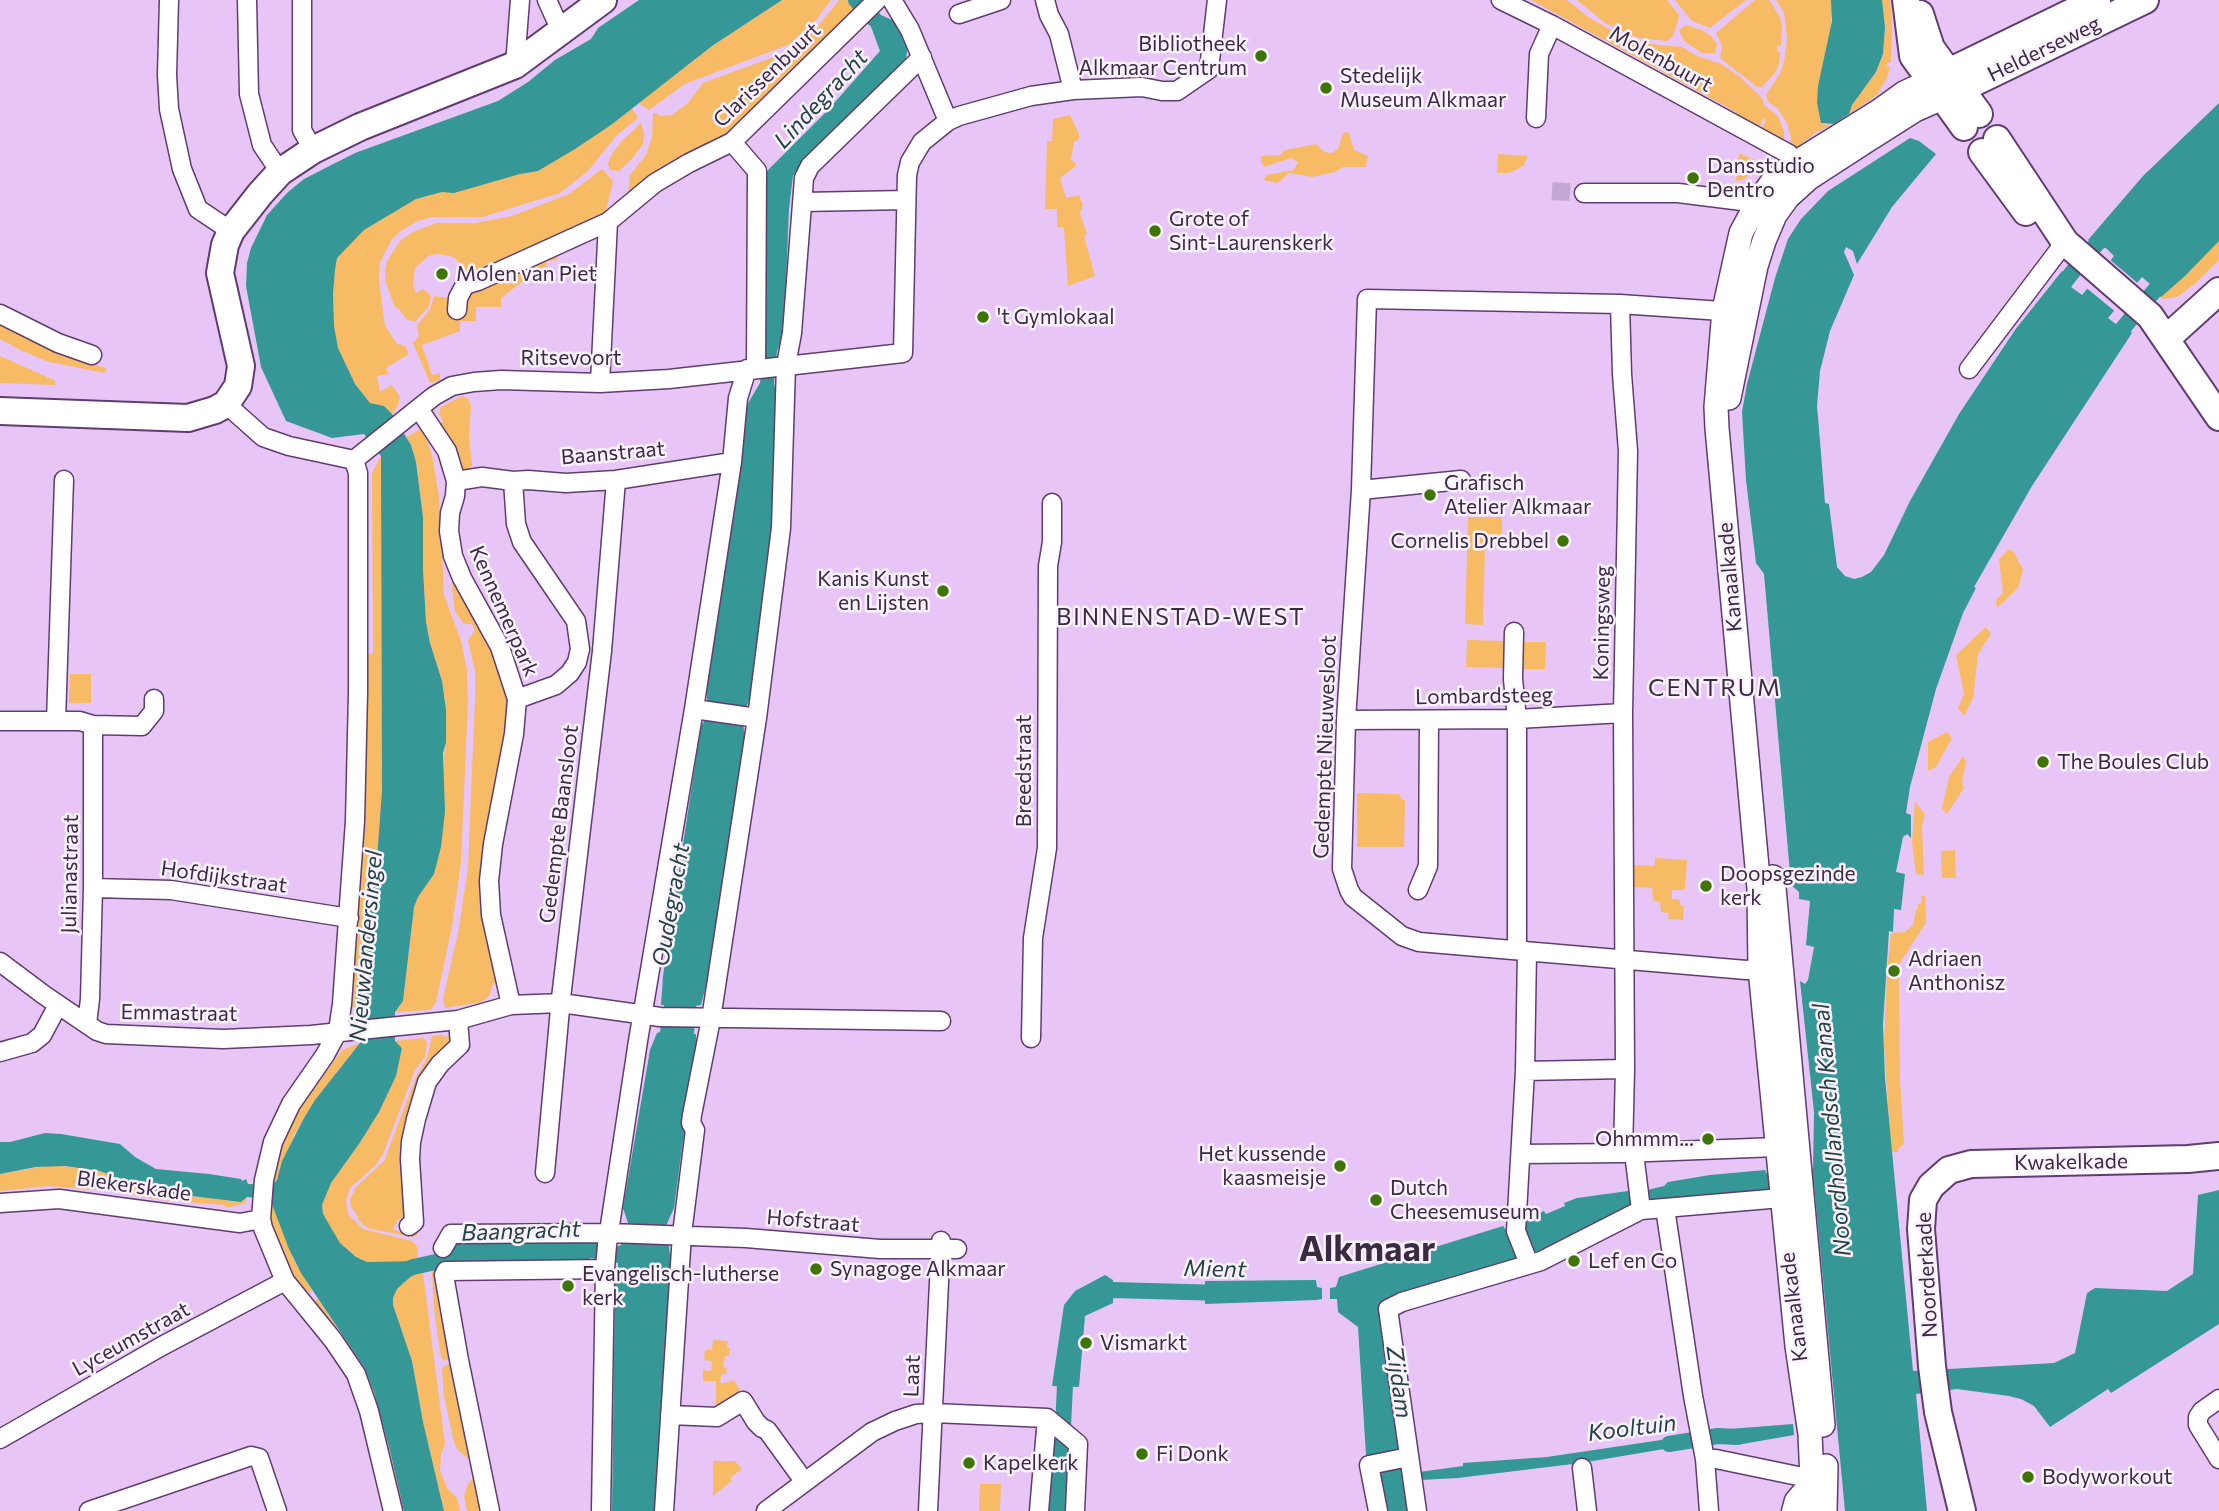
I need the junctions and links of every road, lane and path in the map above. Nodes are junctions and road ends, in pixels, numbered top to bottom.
1 (169, 0) edge
2 (247, 0) edge
3 (302, 0) edge
4 (520, 0) edge
5 (547, 0) edge
6 (603, 0) edge
7 (891, 0) edge
8 (1002, 0) edge
9 (1045, 0) edge
10 (1217, 0) edge
11 (1501, 0) edge
12 (1906, 0) edge
13 (1916, 0) edge
14 (2097, 0) edge
15 (2145, 0) edge
16 (870, 6) edge
17 (959, 14) dead end
18 (1552, 25) junction
19 (561, 31) junction
20 (922, 57) junction
21 (515, 65) junction
22 (1945, 84) junction
23 (1073, 90) junction
24 (1536, 118) dead end
25 (1971, 120) dead end
26 (948, 121) junction
27 (1854, 138) junction
28 (732, 142) junction
29 (1989, 145) dead end
30 (313, 150) junction
31 (1797, 162) junction
32 (280, 172) junction
33 (1584, 193) tunnel mouth
34 (906, 200) junction
35 (802, 202) junction
36 (1766, 210) junction
37 (608, 222) junction
38 (231, 231) junction
39 (2070, 247) junction
40 (2219, 291) edge
41 (1613, 304) junction
42 (457, 310) dead end
43 (1735, 312) junction
44 (0, 314) edge
45 (2166, 339) junction
46 (92, 355) dead end
47 (783, 366) junction
48 (752, 368) junction
49 (1969, 369) dead end
50 (600, 383) junction
51 (226, 404) junction
52 (419, 409) junction
53 (0, 411) edge
54 (2219, 417) edge
55 (354, 460) junction
56 (733, 462) junction
57 (64, 480) dead end
58 (616, 480) junction
59 (1461, 480) dead end
60 (456, 481) junction
61 (513, 481) junction
62 (1361, 490) junction
63 (1052, 503) dead end
64 (1514, 632) dead end
65 (580, 649) junction
66 (602, 651) junction
67 (154, 699) dead end
68 (517, 699) junction
69 (694, 709) junction
70 (1623, 713) junction
71 (749, 717) junction
72 (1517, 719) junction
73 (1346, 720) junction
74 (0, 721) edge
75 (57, 721) junction
76 (1429, 721) junction
77 (93, 725) junction
78 (93, 887) junction
79 (1418, 890) dead end
80 (349, 918) junction
81 (1522, 951) junction
82 (1624, 958) junction
83 (0, 962) edge
84 (1760, 969) junction
85 (561, 1003) junction
86 (58, 1004) junction
87 (511, 1005) junction
88 (651, 1016) junction
89 (704, 1019) junction
90 (458, 1020) junction
91 (941, 1021) dead end
92 (88, 1024) junction
93 (338, 1031) junction
94 (1031, 1038) dead end
95 (0, 1052) edge
96 (1625, 1069) junction
97 (1525, 1071) junction
98 (1629, 1153) junction
99 (1521, 1154) junction
100 (2219, 1156) edge
101 (545, 1173) dead end
102 (1790, 1177) junction
103 (1931, 1186) joint
104 (1639, 1201) junction
105 (0, 1203) edge
106 (1665, 1208) junction
107 (261, 1213) junction
108 (409, 1226) dead end
109 (675, 1234) junction
110 (609, 1239) junction
111 (946, 1246) joint
112 (443, 1248) dead end
113 (1526, 1256) junction
114 (605, 1269) junction
115 (285, 1281) junction
116 (2219, 1399) edge
117 (934, 1413) junction
118 (670, 1415) junction
119 (1046, 1419) junction
120 (2, 1432) edge
121 (1702, 1446) junction
122 (2219, 1459) edge
123 (1408, 1468) junction
124 (1582, 1468) dead end
125 (804, 1481) junction
126 (1819, 1481) junction
127 (89, 1511) edge
128 (277, 1511) edge
129 (393, 1511) edge
130 (490, 1511) edge
131 (601, 1511) edge
132 (664, 1511) edge
133 (765, 1511) edge
134 (928, 1511) edge
135 (1039, 1511) edge
136 (1075, 1511) edge
137 (1378, 1511) edge
138 (1417, 1511) edge
139 (1587, 1511) edge
140 (1709, 1511) edge
141 (1791, 1511) edge
142 (1808, 1511) edge
143 (1825, 1511) edge
144 (1962, 1511) edge

1 - 38 street
2 - 32 street
3 - 30 street
4 - 21 street
5 - 19 street
6 - 19 main road
7 - 20 street
8 - 17 street
9 - 23 street
10 - 23 street
11 - 18 street, Molenbuurt
12 - 22 main road
13 - 22 main road
14 - 22 main road, Helderseweg
15 - 22 main road, Helderseweg
16 - 28 street, Clarissenbuurt
18 - 24 street
18 - 31 street, Molenbuurt
19 - 21 main road
20 - 26 street
20 - 35 street
21 - 30 main road
22 - 25 main road
22 - 27 street, Kanaalkade
23 - 26 street
26 - 34 street
27 - 31 street, Kanaalkade
27 - 36 street, Kanaalkade
28 - 37 street, Clarissenbuurt
28 - 48 street
29 - 39 main road
30 - 32 main road
31 - 36 street, Kanaalkade
32 - 38 main road
33 - 36 street
34 - 35 street
34 - 47 street, Ritsevoort
35 - 47 street
36 - 43 street, Kanaalkade
37 - 42 street, Clarissenbuurt
37 - 50 street
38 - 51 main road
39 - 45 main road
39 - 49 street
40 - 45 main road
41 - 43 street
41 - 62 street, Gedempte Nieuwesloot
41 - 70 street, Koningsweg
43 - 84 street, Kanaalkade
43 - 102 street, Kanaalkade
44 - 46 street
45 - 54 main road
47 - 48 street, Ritsevoort
47 - 71 street
48 - 50 street, Ritsevoort
48 - 56 street
50 - 52 street, Ritsevoort
51 - 53 main road
51 - 55 street
52 - 55 street, Ritsevoort
52 - 60 street, Kennemerpark
55 - 80 street
56 - 58 street, Baanstraat
56 - 69 street
57 - 75 street
58 - 61 street, Baanstraat
58 - 66 street, Gedempte Baansloot
59 - 62 street
60 - 61 street, Baanstraat
60 - 68 street, Kennemerpark
61 - 65 street
62 - 73 street, Gedempte Nieuwesloot
63 - 94 street, Breedstraat
64 - 72 street
65 - 66 street
65 - 68 street
66 - 85 street, Gedempte Baansloot
67 - 77 street
68 - 87 street, Kennemerpark
69 - 71 street
69 - 88 street
70 - 72 street, Lombardsteeg
70 - 82 street, Koningsweg
71 - 89 street
72 - 76 street, Lombardsteeg
72 - 81 street
73 - 76 street, Lombardsteeg
73 - 81 street, Gedempte Nieuwesloot
74 - 75 street
75 - 77 street
76 - 79 street
77 - 78 street, Julianastraat
78 - 80 street, Hofdijkstraat
78 - 92 street, Julianastraat
80 - 93 street
81 - 82 street, Gedempte Nieuwesloot
81 - 97 street
82 - 84 street, Gedempte Nieuwesloot
82 - 96 street, Koningsweg
83 - 86 street, Emmastraat
84 - 102 street, Kanaalkade
85 - 87 street, Emmastraat
85 - 88 street, Emmastraat
85 - 101 street, Gedempte Baansloot
86 - 92 street, Emmastraat
86 - 95 street
87 - 90 street, Emmastraat
88 - 89 street, Emmastraat
88 - 110 street
89 - 91 street, Emmastraat
89 - 109 street
90 - 93 street, Emmastraat
90 - 108 street
92 - 93 street, Emmastraat
93 - 107 street
96 - 97 street
96 - 98 street, Koningsweg
97 - 99 street
98 - 99 street
98 - 102 street
98 - 104 street, Koningsweg
99 - 113 street
100 - 103 main road, Kwakelkade
102 - 106 street
102 - 126 street, Kanaalkade
103 - 144 main road, Noorderkade
104 - 106 street
104 - 113 street
105 - 107 street, Blekerskade
106 - 121 street
107 - 115 street
109 - 110 street, Hofstraat
109 - 111 street, Hofstraat
109 - 118 street
110 - 112 street
110 - 114 street
111 - 117 street, Laat
113 - 123 street
114 - 130 street
114 - 131 street
115 - 120 street, Lyceumstraat
115 - 129 street
116 - 122 street
117 - 119 street
117 - 125 street
117 - 134 street, Laat
118 - 125 street
118 - 132 street
119 - 135 street
119 - 136 street
121 - 126 street
121 - 140 street
123 - 137 street
123 - 138 street
124 - 139 street
125 - 133 street
126 - 141 street
126 - 142 street, Kanaalkade
126 - 143 street, Kanaalkade
127 - 128 street

